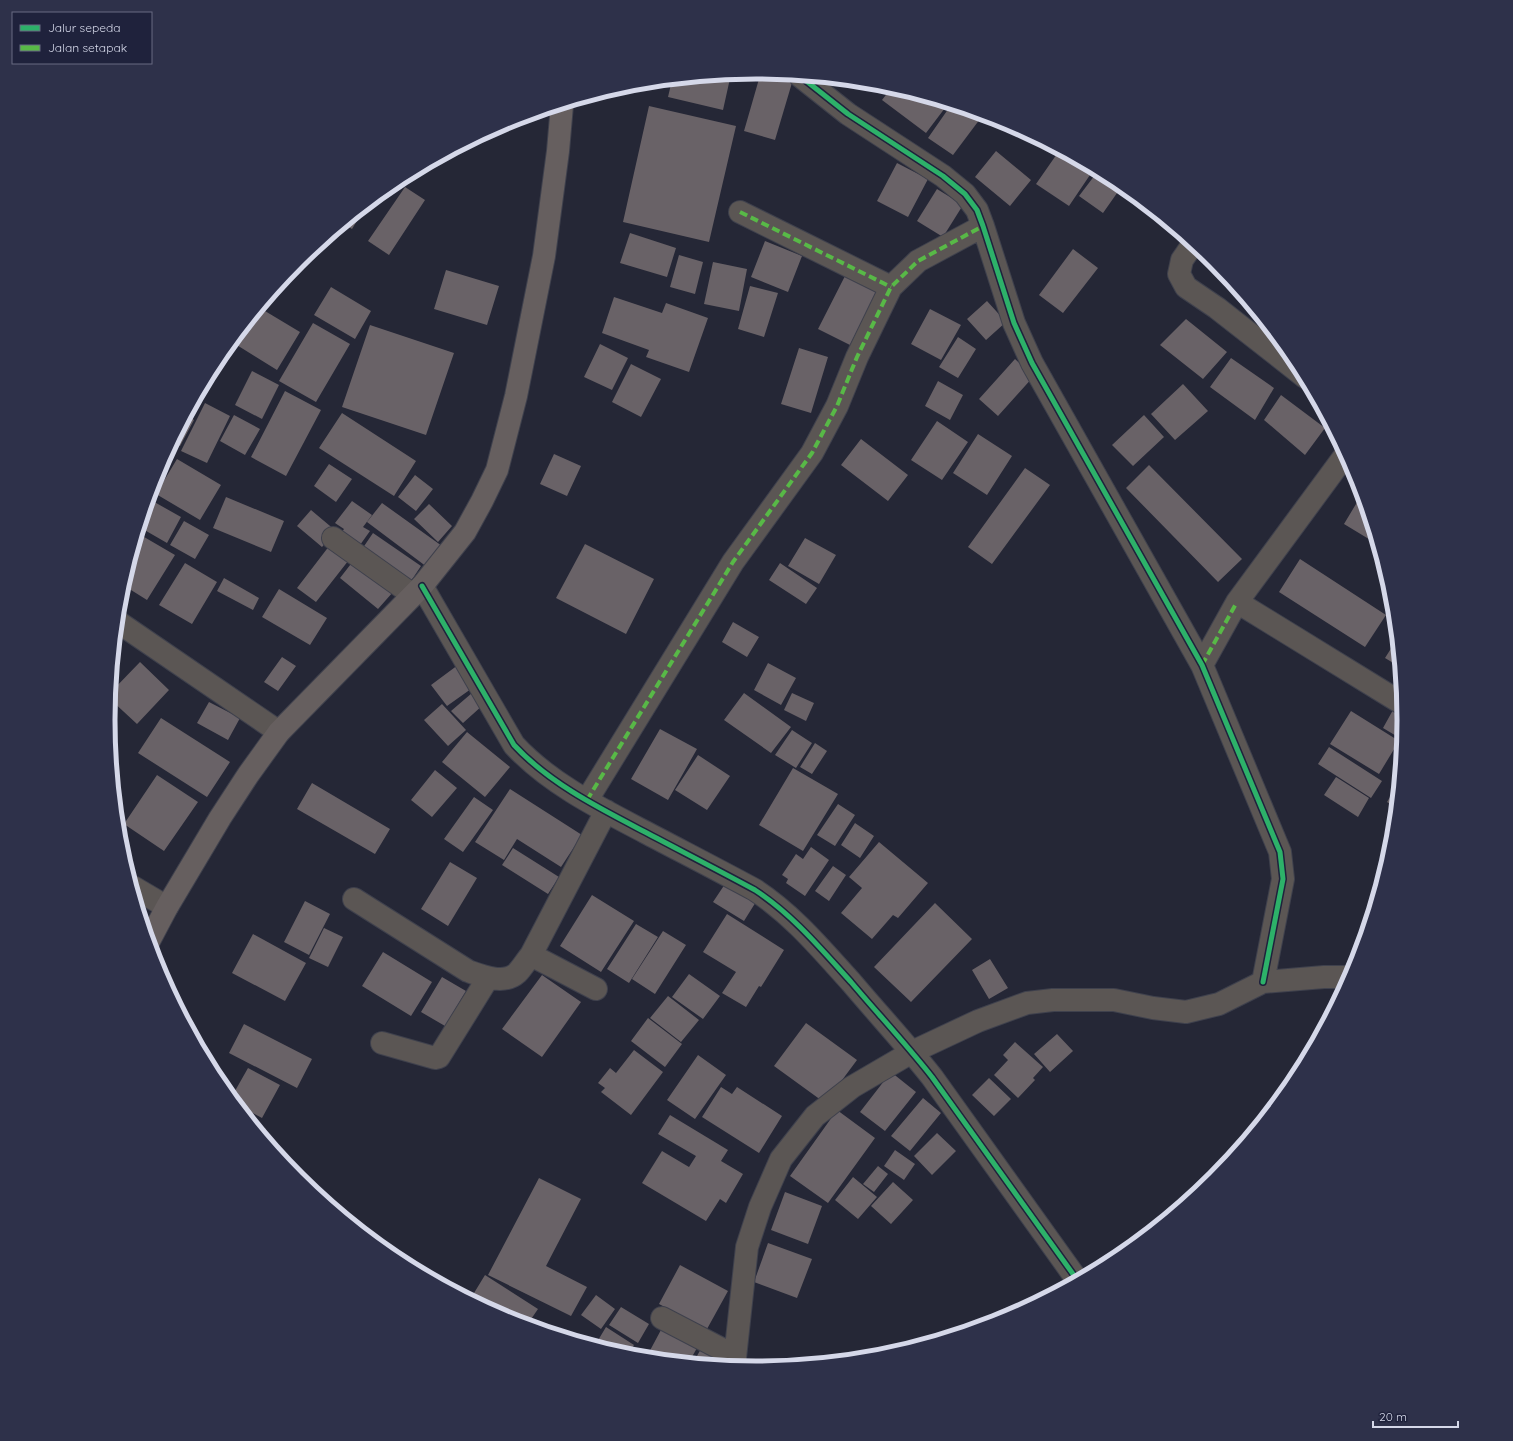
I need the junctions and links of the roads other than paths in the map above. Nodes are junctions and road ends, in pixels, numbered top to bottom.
1 (806, 81) edge
2 (562, 110) edge
3 (740, 212) dead end
4 (983, 226) junction
5 (1190, 248) edge
6 (891, 286) junction
7 (1291, 366) edge
8 (1342, 459) edge
9 (333, 538) dead end
10 (417, 591) junction
11 (1237, 602) junction
12 (122, 625) edge
13 (1202, 665) junction
14 (1398, 701) edge
15 (279, 732) junction
16 (587, 800) junction
17 (606, 811) junction
18 (138, 890) edge
19 (354, 899) dead end
20 (166, 907) junction
21 (152, 935) edge
22 (530, 955) junction
23 (1344, 977) edge
24 (488, 978) junction
25 (1263, 982) junction
26 (596, 989) dead end
27 (382, 1043) dead end
28 (912, 1052) junction
29 (1075, 1277) edge
30 (662, 1318) dead end
31 (734, 1361) edge

1 - 4 street
2 - 10 main road
3 - 6 street
4 - 6 street
4 - 13 street
5 - 7 street
6 - 16 street
8 - 11 street
9 - 10 street
10 - 15 main road
10 - 16 street
11 - 13 street
11 - 14 street
12 - 15 street
13 - 25 street
15 - 20 main road
16 - 17 street
17 - 22 street
17 - 28 street
18 - 20 street
19 - 24 street
20 - 21 main road
22 - 24 street
22 - 26 street
23 - 25 street
24 - 27 street
25 - 28 street
28 - 29 street
28 - 31 street
30 - 31 street

